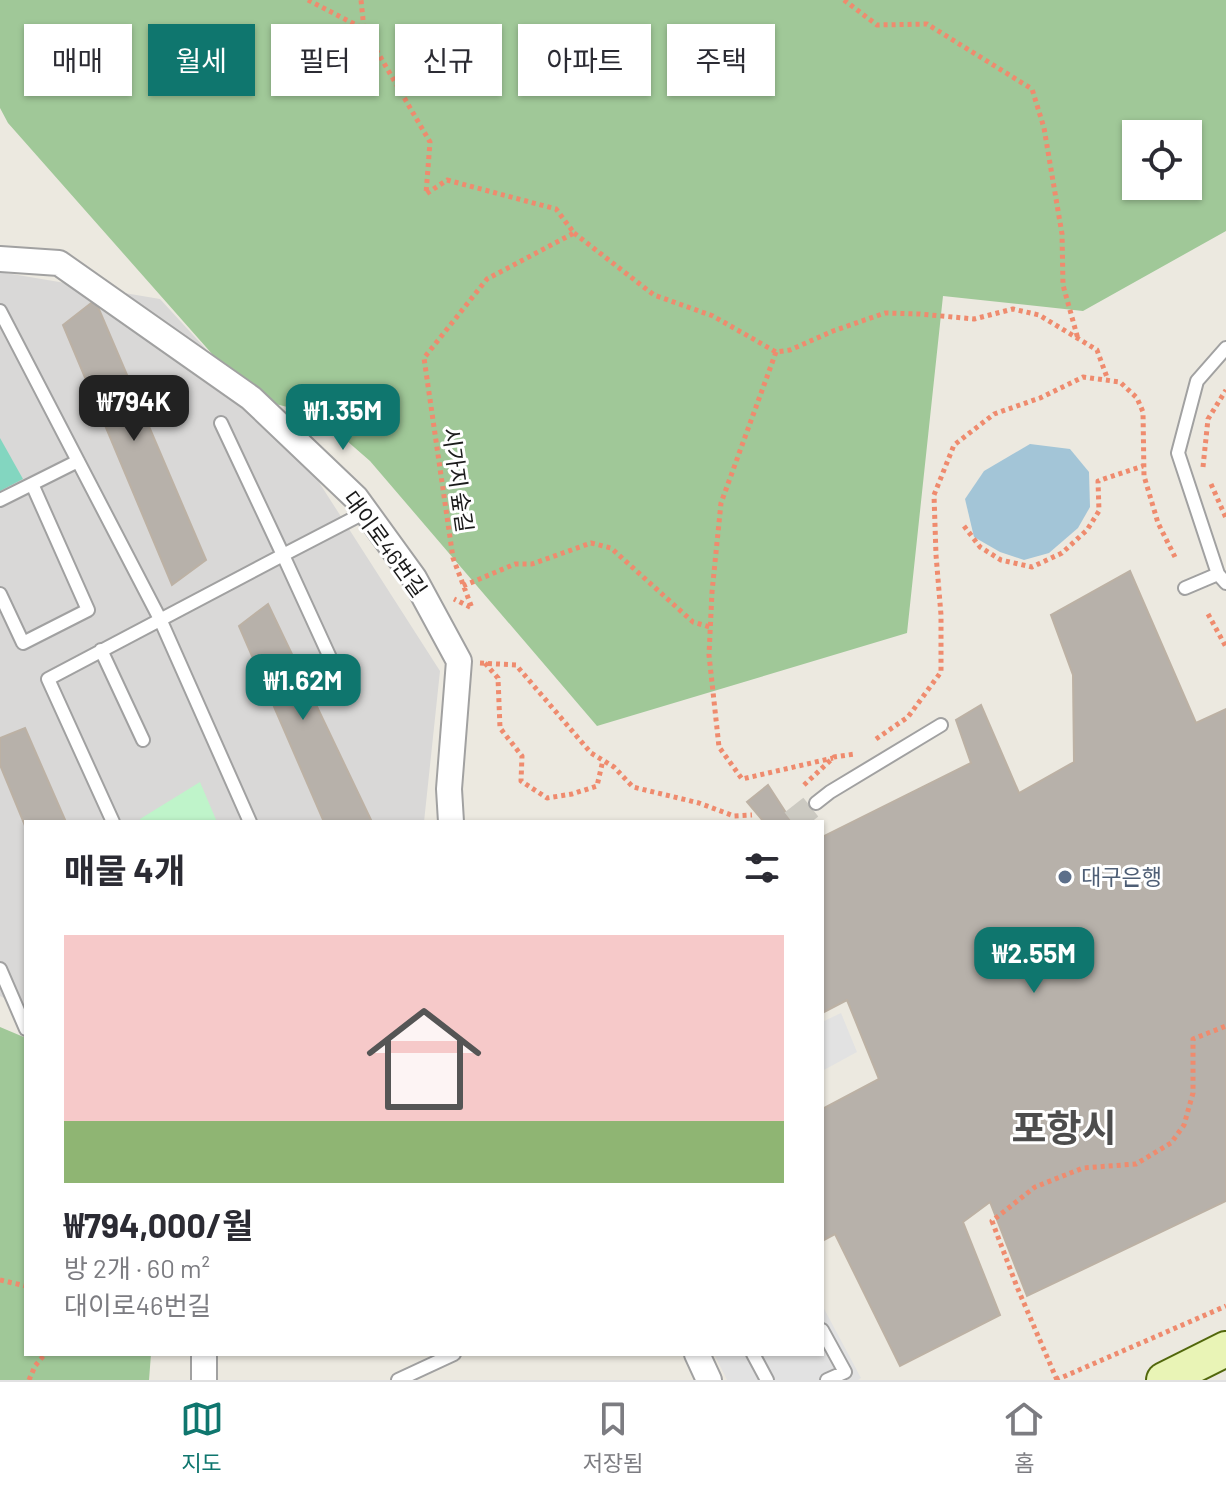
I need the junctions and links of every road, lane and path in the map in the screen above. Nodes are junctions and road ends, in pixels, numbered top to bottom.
1 (308, 0) edge
2 (361, 0) edge
3 (844, 0) edge
4 (354, 24) edge
5 (363, 24) edge
6 (379, 55) edge
7 (574, 233) junction
8 (0, 259) edge
9 (0, 311) edge
10 (1078, 339) junction
11 (1226, 348) edge
12 (776, 352) junction
13 (1108, 381) junction
14 (1226, 390) edge
15 (221, 423) dead end
16 (78, 461) junction
17 (1143, 466) junction
18 (32, 484) junction
19 (0, 500) edge
20 (366, 512) junction
21 (1226, 518) edge
22 (964, 526) dead end
23 (283, 555) junction
24 (1175, 557) dead end
25 (414, 578) junction
26 (1222, 578) edge
27 (463, 586) junction
28 (1185, 588) dead end
29 (0, 594) edge
30 (1208, 614) dead end
31 (160, 619) junction
32 (710, 627) junction
33 (1226, 647) edge
34 (101, 650) junction
35 (459, 661) junction
36 (485, 663) junction
37 (343, 686) dead end
38 (941, 725) dead end
39 (143, 740) dead end
40 (869, 744) dead end
41 (856, 754) dead end
42 (834, 757) junction
43 (603, 760) junction
44 (804, 786) dead end
45 (816, 803) tunnel mouth
46 (752, 815) dead end
47 (112, 820) edge
48 (249, 820) edge
49 (451, 820) edge
50 (0, 969) edge
51 (24, 1024) edge
52 (1226, 1026) edge
53 (0, 1280) edge
54 (24, 1286) edge
55 (1226, 1306) edge
56 (824, 1334) edge
57 (43, 1356) edge
58 (204, 1356) edge
59 (450, 1356) edge
60 (698, 1356) edge
61 (754, 1356) edge
62 (1214, 1363) edge
63 (29, 1380) edge
64 (204, 1380) edge
65 (398, 1380) edge
66 (709, 1380) edge
67 (767, 1380) edge
68 (827, 1380) edge
69 (1057, 1380) edge
70 (1164, 1380) edge

1 - 4 path
2 - 5 path
3 - 10 path
6 - 7 path
7 - 12 path
7 - 27 path, 시가지 숲길
8 - 20 street, 대이로46번길
9 - 16 lane
10 - 12 path
10 - 13 path
11 - 26 lane
12 - 32 path
13 - 17 path
13 - 40 path
14 - 21 path
15 - 23 lane
16 - 18 lane
16 - 31 lane
17 - 22 path
17 - 24 path
18 - 19 lane
18 - 29 lane
20 - 23 lane
20 - 25 street, 대이로46번길
23 - 31 lane
23 - 37 lane
25 - 27 path
25 - 35 street, 대이로46번길
26 - 28 lane
27 - 32 path
30 - 33 path
31 - 34 lane
31 - 48 lane
32 - 42 path
34 - 39 lane
34 - 47 lane
35 - 36 path
35 - 49 street
36 - 43 path
36 - 43 path
38 - 45 lane
41 - 42 path
42 - 44 path
43 - 46 path
50 - 51 lane
52 - 69 path
53 - 54 path
55 - 69 path
56 - 68 lane
57 - 63 path
58 - 64 street
59 - 65 lane
60 - 66 street
61 - 67 lane
62 - 70 street

